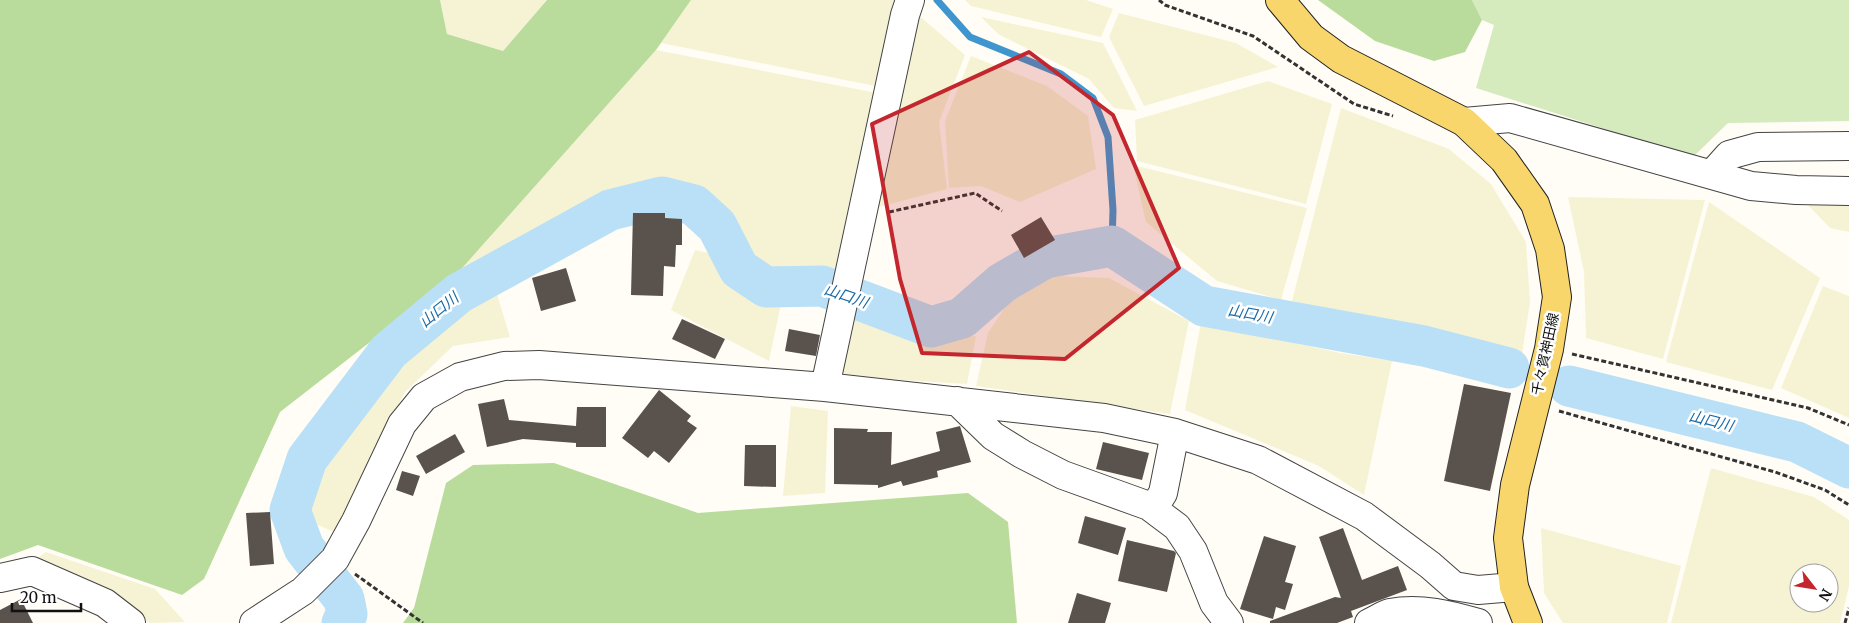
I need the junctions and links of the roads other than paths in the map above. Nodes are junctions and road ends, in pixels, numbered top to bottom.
1 (910, 0) edge
2 (1280, 0) edge
3 (1464, 122) junction
4 (1849, 146) edge
5 (1712, 174) junction
6 (1849, 191) edge
7 (825, 387) junction
8 (957, 401) junction
9 (1174, 433) junction
10 (1149, 506) junction
11 (0, 578) edge
12 (1454, 586) junction
13 (1514, 586) junction
14 (131, 623) edge
15 (254, 623) edge
16 (1229, 623) edge
17 (1369, 623) edge
18 (1478, 623) edge
19 (1528, 623) edge

1 - 7 street
2 - 3 main road, 千々賀神田線
3 - 5 street
3 - 13 main road, 千々賀神田線
4 - 5 street
5 - 6 street
7 - 8 street
7 - 15 street
8 - 9 street
8 - 10 street
9 - 10 street
9 - 12 street
10 - 16 street
11 - 14 street
12 - 13 street
12 - 18 street
13 - 19 main road, 千々賀神田線
17 - 18 street

